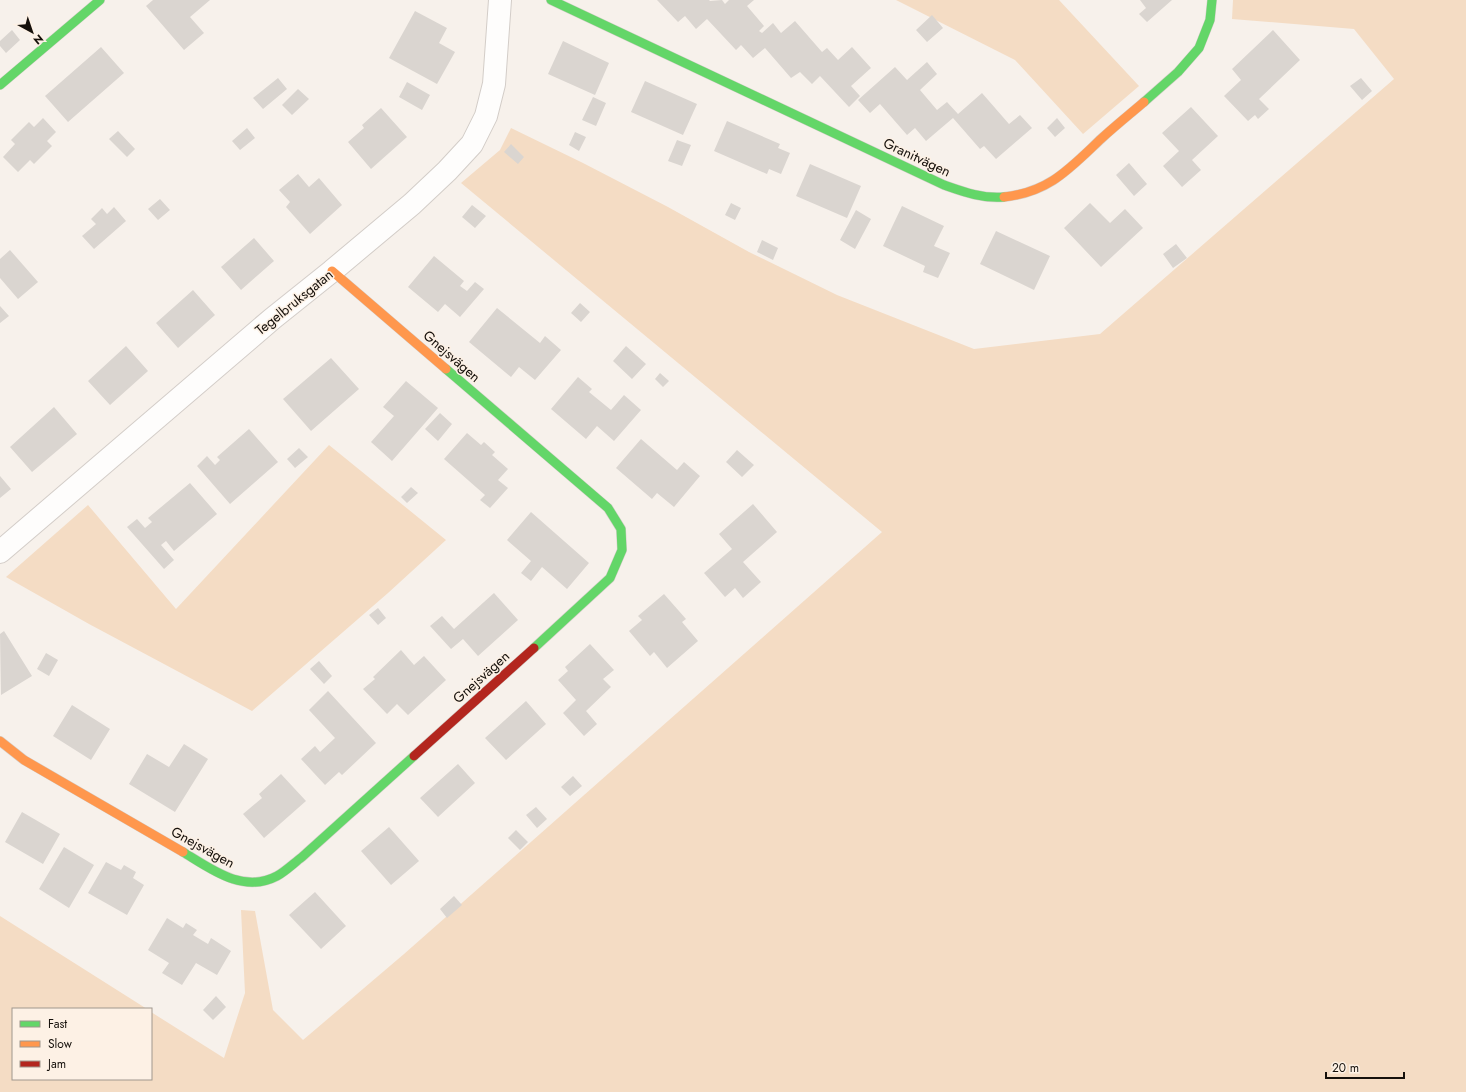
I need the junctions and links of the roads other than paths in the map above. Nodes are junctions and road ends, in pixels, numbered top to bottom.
1 (100, 0) edge
2 (500, 0) edge
3 (551, 0) edge
4 (1212, 0) edge
5 (0, 85) edge
6 (332, 271) junction
7 (0, 552) edge
8 (0, 741) edge

1 - 5 street
2 - 6 street, Tegelbruksgatan
3 - 4 street, Granitvägen
6 - 7 street, Tegelbruksgatan
6 - 8 street, Gnejsvägen

